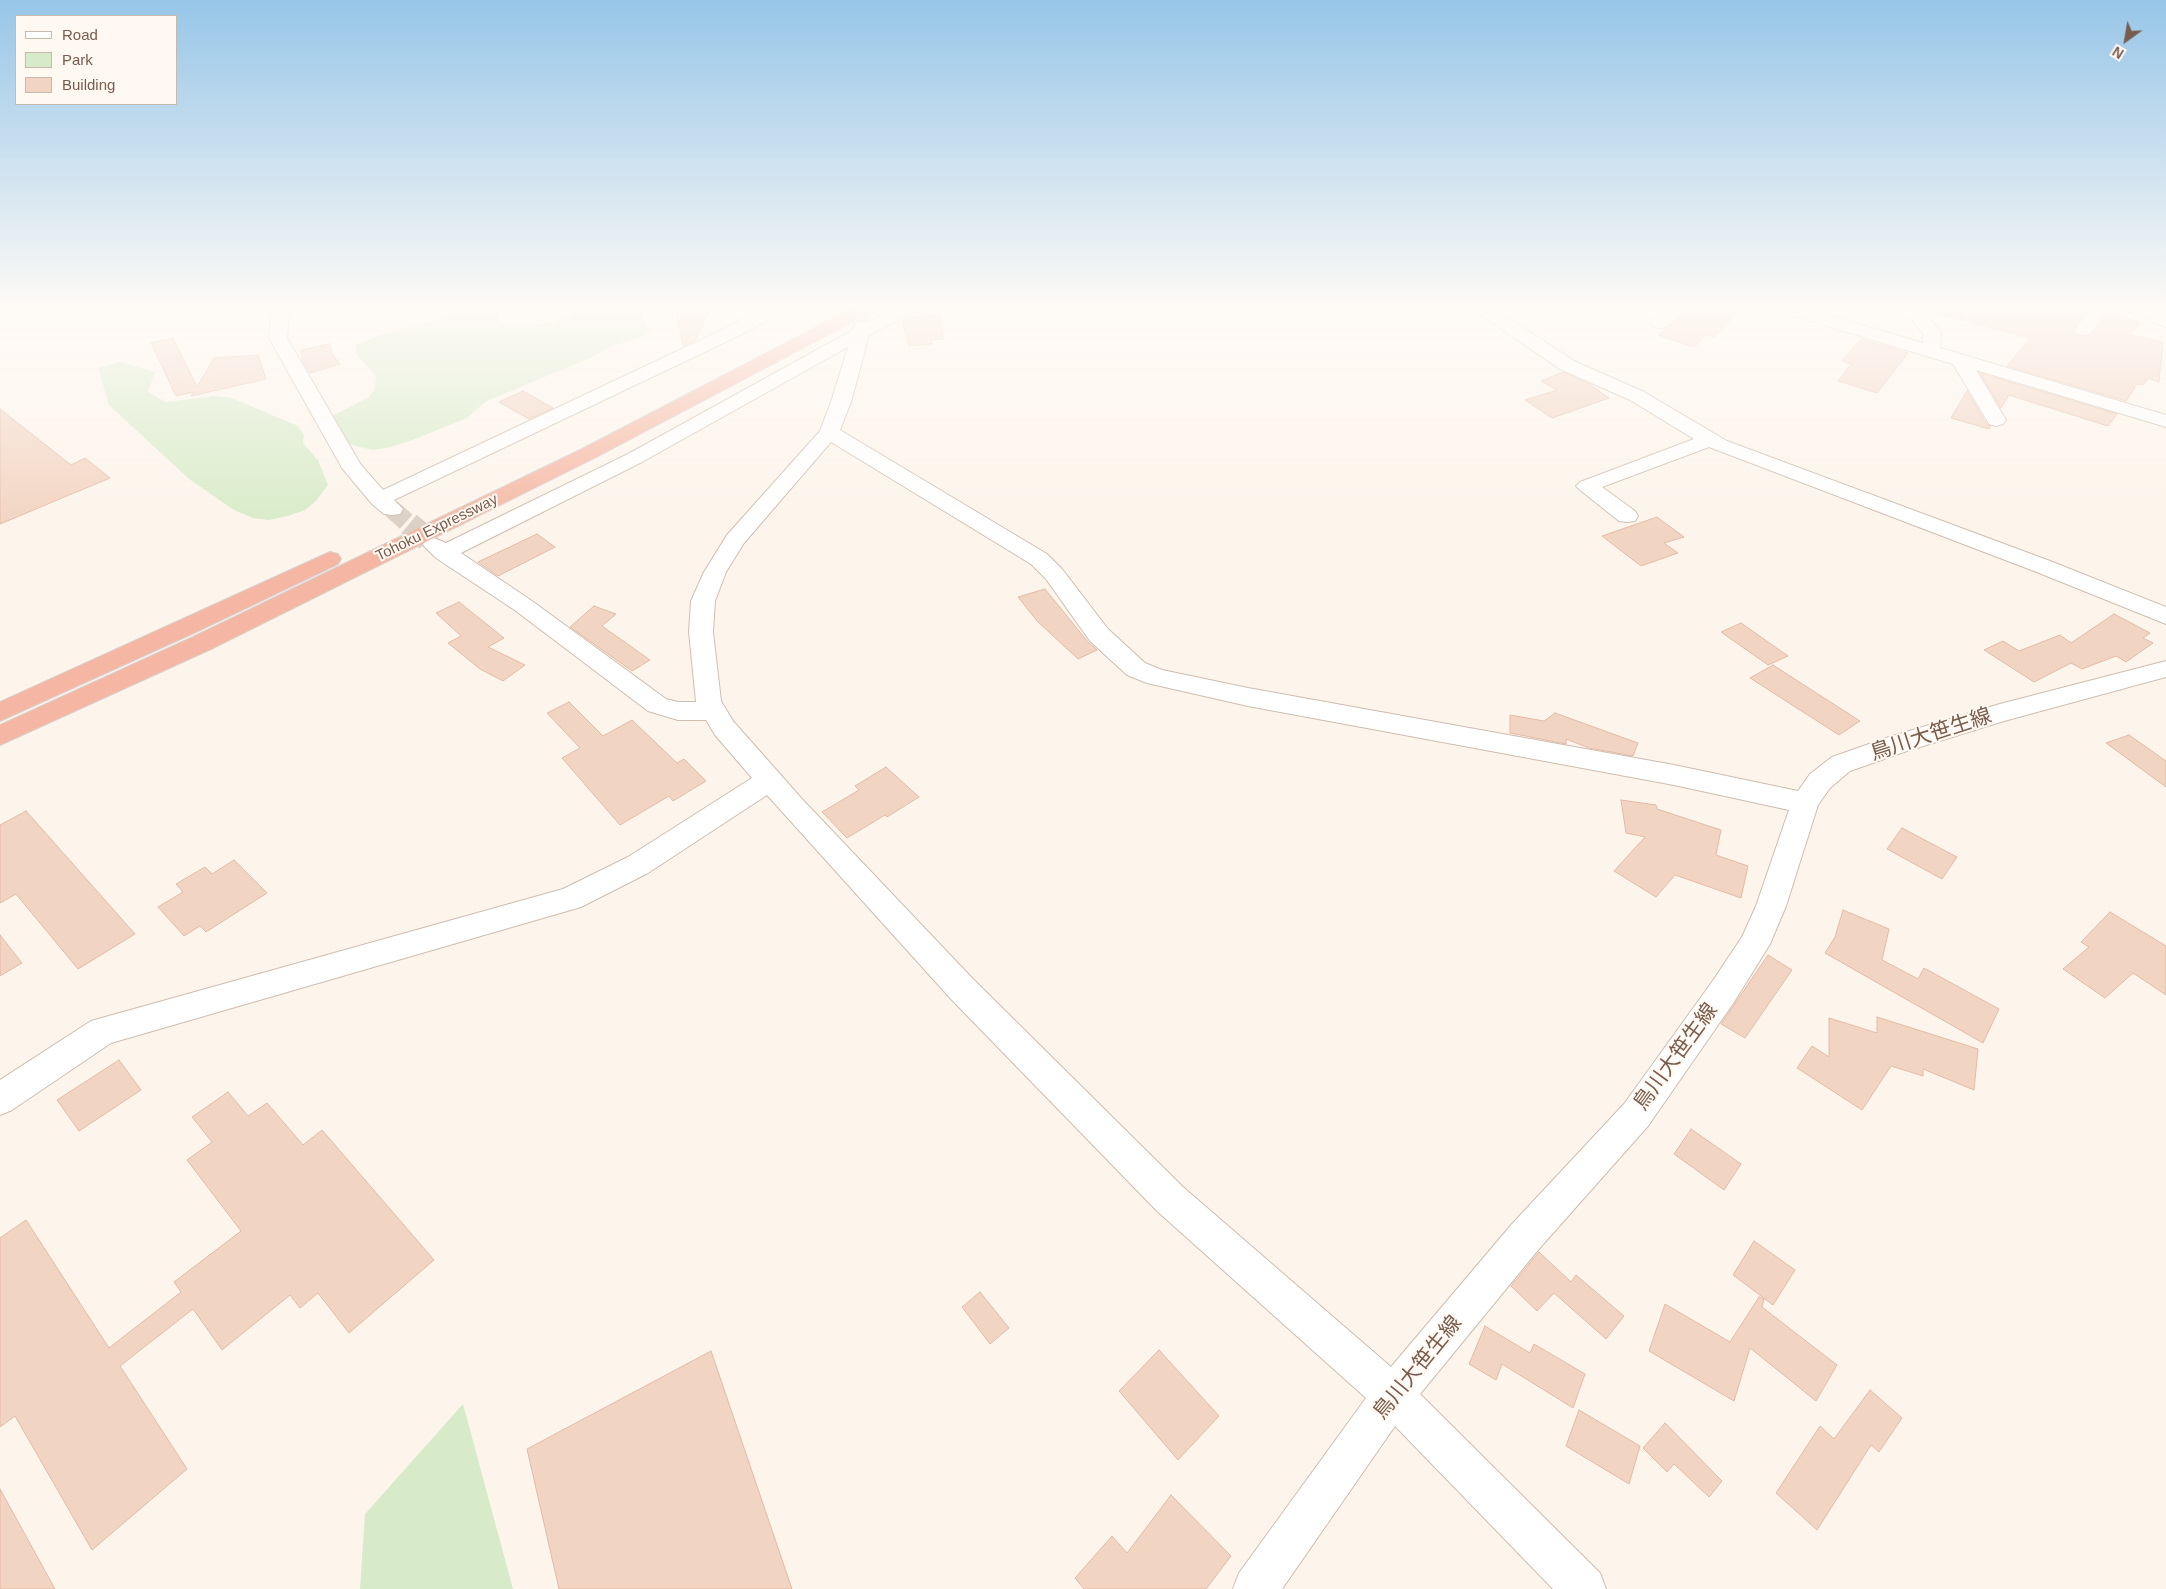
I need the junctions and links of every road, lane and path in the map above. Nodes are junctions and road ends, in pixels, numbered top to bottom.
1 (303, 381) edge
2 (633, 381) edge
3 (692, 381) edge
4 (745, 381) edge
5 (769, 381) edge
6 (846, 381) edge
7 (1604, 381) edge
8 (1973, 381) edge
9 (2032, 381) edge
10 (1996, 420) dead end
11 (2166, 422) edge
12 (829, 432) junction
13 (1710, 440) junction
14 (1627, 516) dead end
15 (2166, 616) edge
16 (2166, 670) edge
17 (714, 711) junction
18 (0, 712) edge
19 (0, 736) edge
20 (769, 780) junction
21 (1805, 803) junction
22 (0, 1099) edge
23 (1393, 1395) junction
24 (1256, 1589) edge
25 (1584, 1589) edge

1 - 2 street
3 - 18 highway, Tohoku Expressway
4 - 19 highway, Tohoku Expressway
5 - 17 street
6 - 12 street
7 - 13 street
8 - 10 street
9 - 11 street
12 - 17 street
12 - 21 street
13 - 14 street
13 - 15 street
16 - 21 street, 鳥川大笹生線
17 - 20 street
20 - 22 street
20 - 23 street
21 - 23 street, 鳥川大笹生線
23 - 24 street, 鳥川大笹生線
23 - 25 street

